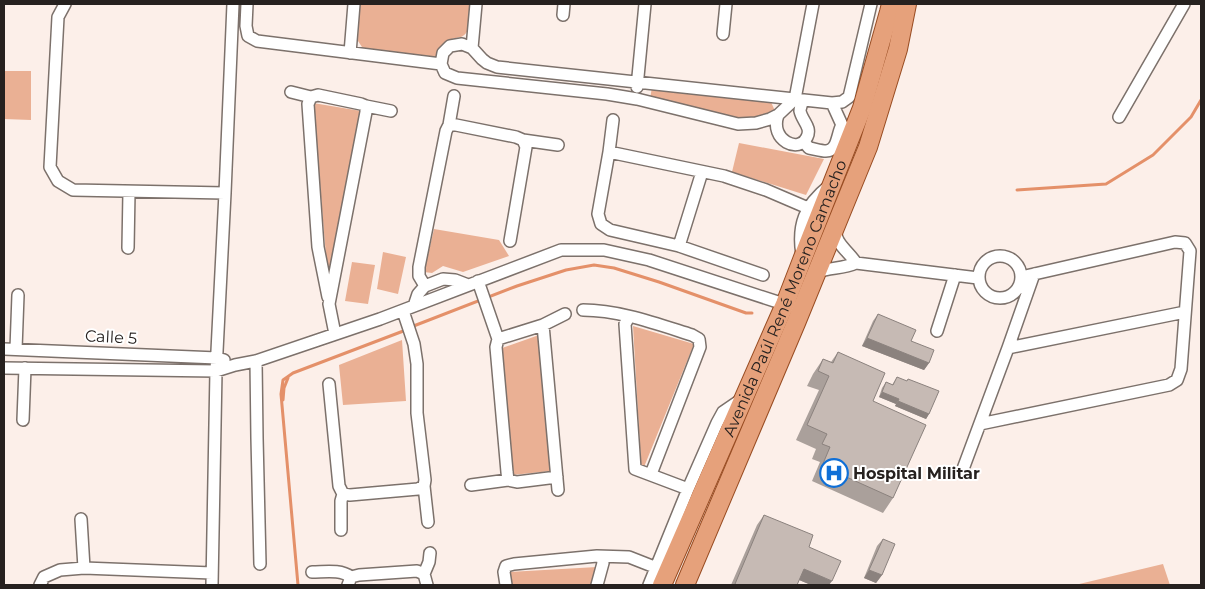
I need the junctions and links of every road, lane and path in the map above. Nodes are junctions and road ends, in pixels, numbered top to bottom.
1 (65, 4) edge
2 (233, 4) edge
3 (247, 4) edge
4 (354, 4) edge
5 (476, 4) edge
6 (645, 4) edge
7 (726, 4) edge
8 (813, 4) edge
9 (871, 4) edge
10 (891, 4) edge
11 (906, 4) edge
12 (1184, 4) edge
13 (723, 34) dead end
14 (472, 48) junction
15 (350, 53) junction
16 (441, 64) junction
17 (637, 82) junction
18 (291, 92) dead end
19 (454, 96) dead end
20 (310, 97) junction
21 (637, 99) junction
22 (799, 99) junction
23 (832, 103) junction
24 (366, 106) junction
25 (391, 111) dead end
26 (778, 115) junction
27 (1119, 117) dead end
28 (613, 120) dead end
29 (449, 125) junction
30 (847, 128) junction
31 (523, 140) junction
32 (804, 142) junction
33 (558, 145) dead end
34 (609, 152) junction
35 (702, 172) junction
36 (832, 183) junction
37 (129, 192) junction
38 (225, 193) junction
39 (808, 208) junction
40 (834, 229) junction
41 (510, 242) dead end
42 (679, 246) junction
43 (128, 248) dead end
44 (802, 260) junction
45 (856, 263) junction
46 (817, 272) junction
47 (1034, 274) junction
48 (763, 275) dead end
49 (955, 275) junction
50 (1021, 277) junction
51 (978, 278) junction
52 (473, 283) junction
53 (425, 286) junction
54 (18, 295) dead end
55 (329, 304) junction
56 (793, 307) junction
57 (583, 310) dead end
58 (408, 312) junction
59 (1186, 312) junction
60 (565, 314) dead end
61 (630, 317) junction
62 (542, 325) junction
63 (937, 331) dead end
64 (336, 334) junction
65 (498, 339) junction
66 (1008, 348) junction
67 (4, 349) edge
68 (16, 349) junction
69 (217, 358) junction
70 (256, 361) junction
71 (235, 365) junction
72 (4, 368) edge
73 (25, 368) junction
74 (216, 371) junction
75 (330, 384) dead end
76 (744, 398) junction
77 (23, 420) dead end
78 (980, 424) junction
79 (963, 469) dead end
80 (650, 474) junction
81 (557, 477) junction
82 (508, 480) junction
83 (471, 485) dead end
84 (424, 486) junction
85 (688, 489) junction
86 (558, 490) dead end
87 (343, 494) junction
88 (81, 519) dead end
89 (428, 522) dead end
90 (342, 530) dead end
91 (430, 554) dead end
92 (602, 557) junction
93 (260, 564) dead end
94 (84, 568) junction
95 (656, 568) junction
96 (312, 572) dead end
97 (212, 579) edge
98 (425, 580) edge
99 (349, 581) edge
100 (40, 585) edge
101 (506, 585) edge
102 (596, 585) edge
103 (649, 585) edge
104 (662, 585) edge
105 (684, 585) edge

1 - 37 street
2 - 38 street
3 - 15 street
4 - 15 street
5 - 14 street
6 - 17 street
7 - 13 street
8 - 22 street
9 - 23 street
10 - 30 main road, Avenida Paúl René Moreno Camacho
11 - 40 main road, Avenida Paúl René Moreno Camacho
12 - 27 street
14 - 16 street
14 - 17 street
15 - 16 street
16 - 21 street
17 - 21 street
17 - 22 street
18 - 20 street
19 - 29 street
20 - 24 street
20 - 55 street
21 - 26 street
22 - 23 street
22 - 26 street
22 - 32 street
23 - 30 street
24 - 25 street
24 - 55 street
26 - 32 street
28 - 34 street
29 - 31 street
29 - 53 street
30 - 32 street
30 - 36 main road, Avenida Paúl René Moreno Camacho
31 - 33 street
31 - 41 street
34 - 35 street
34 - 42 street
35 - 39 street
35 - 42 street
36 - 39 street
36 - 44 main road, Avenida Paúl René Moreno Camacho
37 - 38 street
37 - 43 street
38 - 69 street
39 - 44 street
40 - 45 street
40 - 46 main road, Avenida Paúl René Moreno Camacho
42 - 48 street
44 - 56 main road, Avenida Paúl René Moreno Camacho
45 - 46 street
45 - 49 street
46 - 56 main road, Avenida Paúl René Moreno Camacho
47 - 50 street
47 - 59 street
47 - 66 street
49 - 51 street
49 - 63 street
50 - 51 street
50 - 51 street
52 - 53 street
52 - 56 street, Calle 5
52 - 58 street, Calle 5
52 - 65 street
53 - 58 street
54 - 68 street
55 - 64 street
56 - 76 main road, Avenida Paúl René Moreno Camacho
56 - 105 main road, Avenida Paúl René Moreno Camacho
57 - 61 street
58 - 64 street, Calle 5
58 - 84 street
59 - 66 street
59 - 78 street
60 - 62 street
61 - 80 street
61 - 80 street
62 - 65 street
62 - 81 street
64 - 70 street, Calle 5
65 - 82 street
66 - 78 street
67 - 68 street, Calle 5
68 - 69 street, Calle 5
69 - 71 street, Calle 5
69 - 74 street
70 - 71 street, Calle 5
70 - 93 street
71 - 74 street, Calle 5
72 - 73 street, Calle 5
73 - 74 street, Calle 5
73 - 77 street
74 - 97 street
75 - 87 street
76 - 85 street
76 - 104 main road, Avenida Paúl René Moreno Camacho
78 - 79 street
80 - 85 street
81 - 82 street
81 - 86 street
82 - 83 street
84 - 87 street
84 - 89 street
85 - 95 street
87 - 90 street
88 - 94 street
91 - 98 street
92 - 95 street
92 - 101 street
92 - 102 street
94 - 97 street
94 - 100 street
95 - 103 street
96 - 99 street
98 - 99 street

